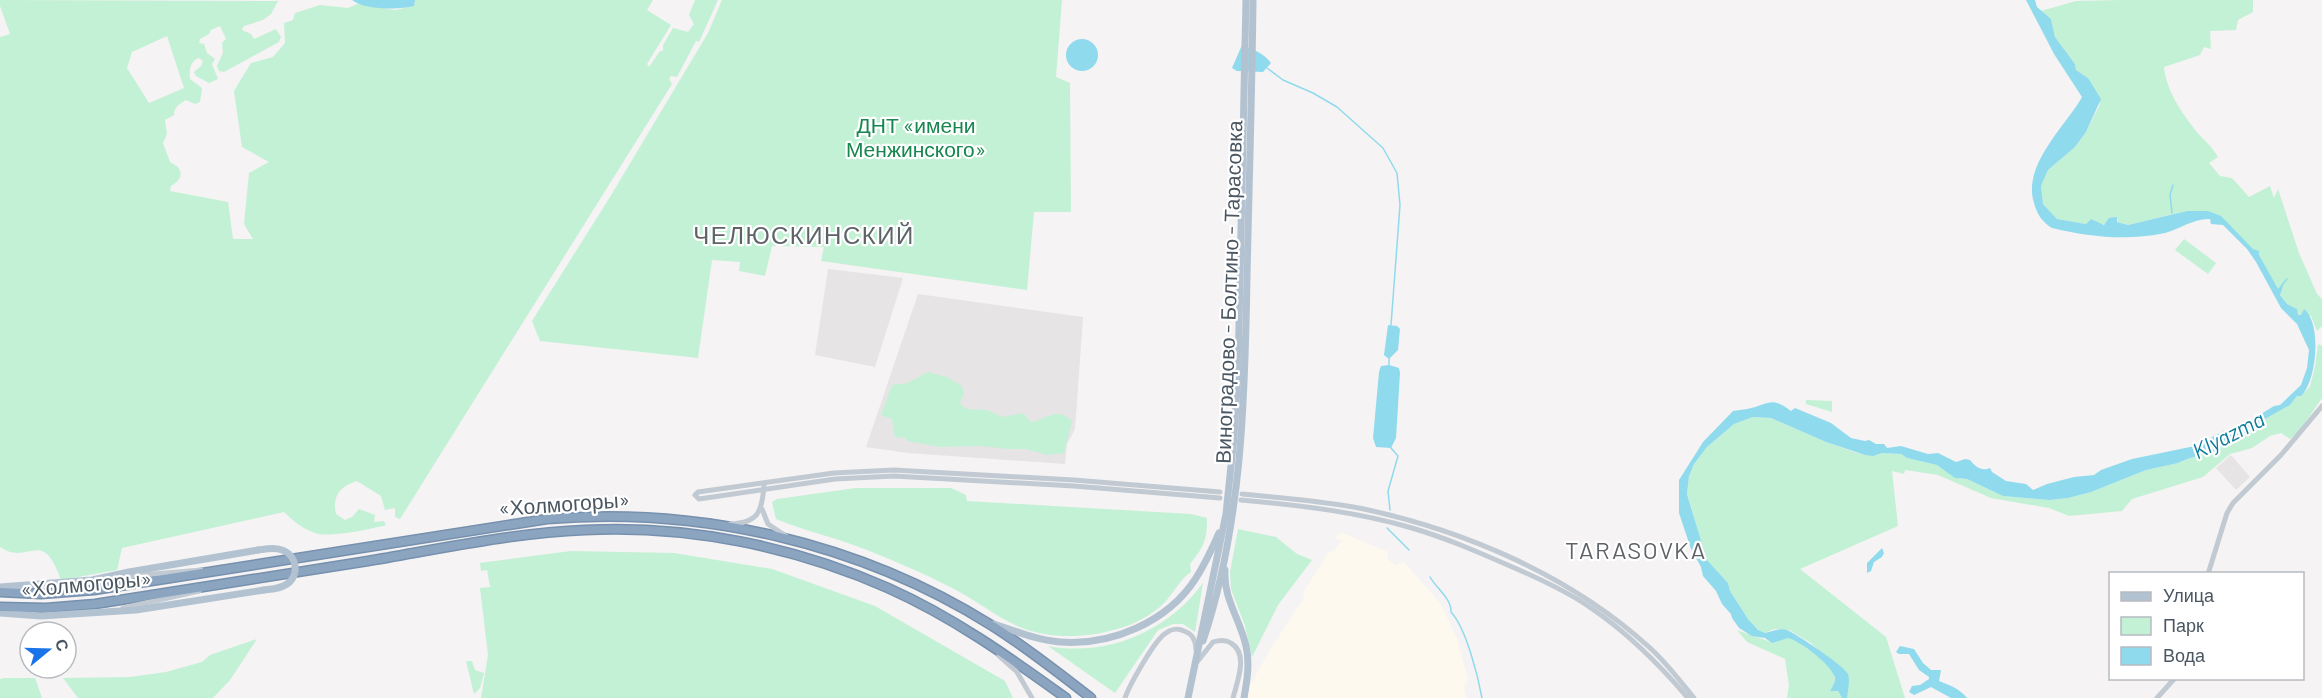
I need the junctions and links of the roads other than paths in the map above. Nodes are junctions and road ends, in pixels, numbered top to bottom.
1 (1246, 0) edge
2 (1253, 0) edge
3 (1248, 80) junction
4 (2322, 406) edge
5 (764, 485) junction
6 (1220, 495) dead end
7 (761, 507) junction
8 (1226, 514) junction
9 (718, 524) junction
10 (794, 540) junction
11 (1226, 550) junction
12 (221, 570) junction
13 (2208, 572) edge
14 (92, 580) junction
15 (222, 585) junction
16 (0, 587) edge
17 (0, 592) edge
18 (0, 607) edge
19 (101, 612) junction
20 (0, 613) edge
21 (981, 620) junction
22 (963, 626) junction
23 (1195, 666) junction
24 (2173, 680) edge
25 (1032, 698) edge
26 (1066, 698) edge
27 (1091, 698) edge
28 (1125, 698) edge
29 (1188, 698) edge
30 (1233, 698) edge
31 (1244, 698) edge
32 (1688, 698) edge
33 (1694, 698) edge
34 (2157, 698) edge

1 - 3 main road, Виноградово - Болтино - Тарасовка
2 - 3 main road, Виноградово - Болтино - Тарасовка
3 - 8 main road, Виноградово - Болтино - Тарасовка
3 - 11 main road, Виноградово - Болтино - Тарасовка
4 - 13 street
5 - 5 street
5 - 6 street
5 - 7 street
7 - 9 street
7 - 10 street
8 - 21 main road
8 - 23 main road, Виноградово - Болтино - Тарасовка
9 - 10 highway, «Холмогоры»
9 - 12 highway, «Холмогоры»
10 - 21 highway, «Холмогоры»
11 - 23 main road, Виноградово - Болтино - Тарасовка
11 - 31 main road
12 - 14 street
12 - 17 highway, «Холмогоры»
14 - 16 main road
14 - 19 main road, bridge
15 - 18 highway, «Холмогоры»
15 - 19 street
15 - 22 highway, «Холмогоры»
19 - 20 main road
21 - 27 highway, «Холмогоры»
22 - 25 street
22 - 26 highway, «Холмогоры»
23 - 28 street
23 - 29 main road
23 - 30 street
24 - 34 street
32 - 33 street

